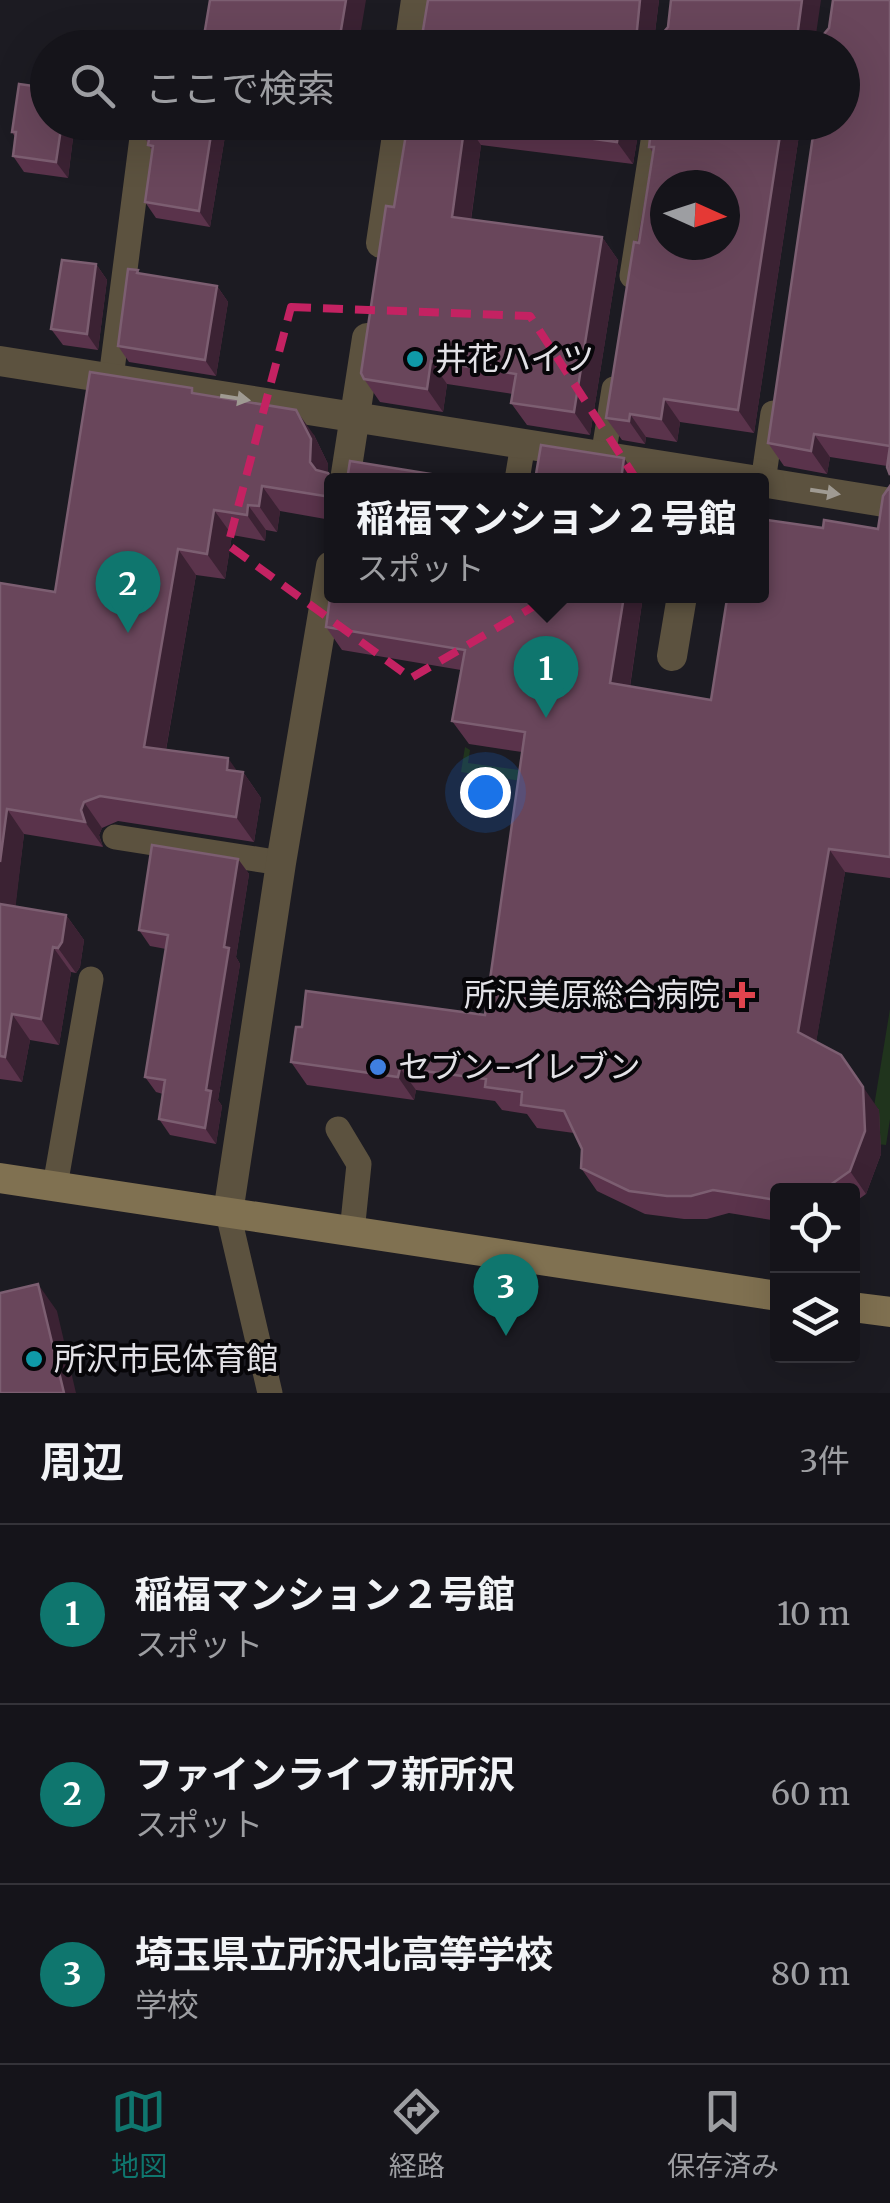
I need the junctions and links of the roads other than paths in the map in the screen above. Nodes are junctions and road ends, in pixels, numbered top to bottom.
1 (416, 0) edge
2 (412, 30) edge
3 (142, 140) edge
4 (395, 140) edge
5 (653, 140) edge
6 (377, 269) edge
7 (628, 300) edge
8 (372, 306) edge
9 (619, 358) edge
10 (0, 361) edge
11 (111, 378) junction
12 (777, 388) edge
13 (356, 418) junction
14 (523, 444) junction
15 (603, 457) junction
16 (346, 473) edge
17 (519, 473) edge
18 (683, 473) edge
19 (760, 473) edge
20 (769, 484) edge
21 (890, 503) edge
22 (325, 603) edge
23 (681, 603) edge
24 (672, 656) dead end
25 (115, 838) dead end
26 (281, 863) junction
27 (91, 979) dead end
28 (338, 1129) dead end
29 (0, 1178) edge
30 (55, 1186) junction
31 (228, 1213) junction
32 (352, 1232) junction
33 (770, 1295) edge
34 (860, 1308) edge
35 (890, 1312) edge
36 (270, 1393) edge

1 - 2 street
3 - 11 lane
4 - 6 street
5 - 7 lane
8 - 13 street
9 - 15 lane
10 - 11 street
11 -> 13 street
12 - 19 lane
13 - 14 street
13 - 16 street
14 - 15 street
14 - 17 lane
15 - 18 street
20 -> 21 street
22 - 26 street
23 - 24 street
25 - 26 lane
26 - 31 street
27 - 30 lane
28 - 32 lane
29 - 30 street
30 - 31 street
31 - 32 street
31 - 36 lane
32 - 33 street
34 - 35 street

